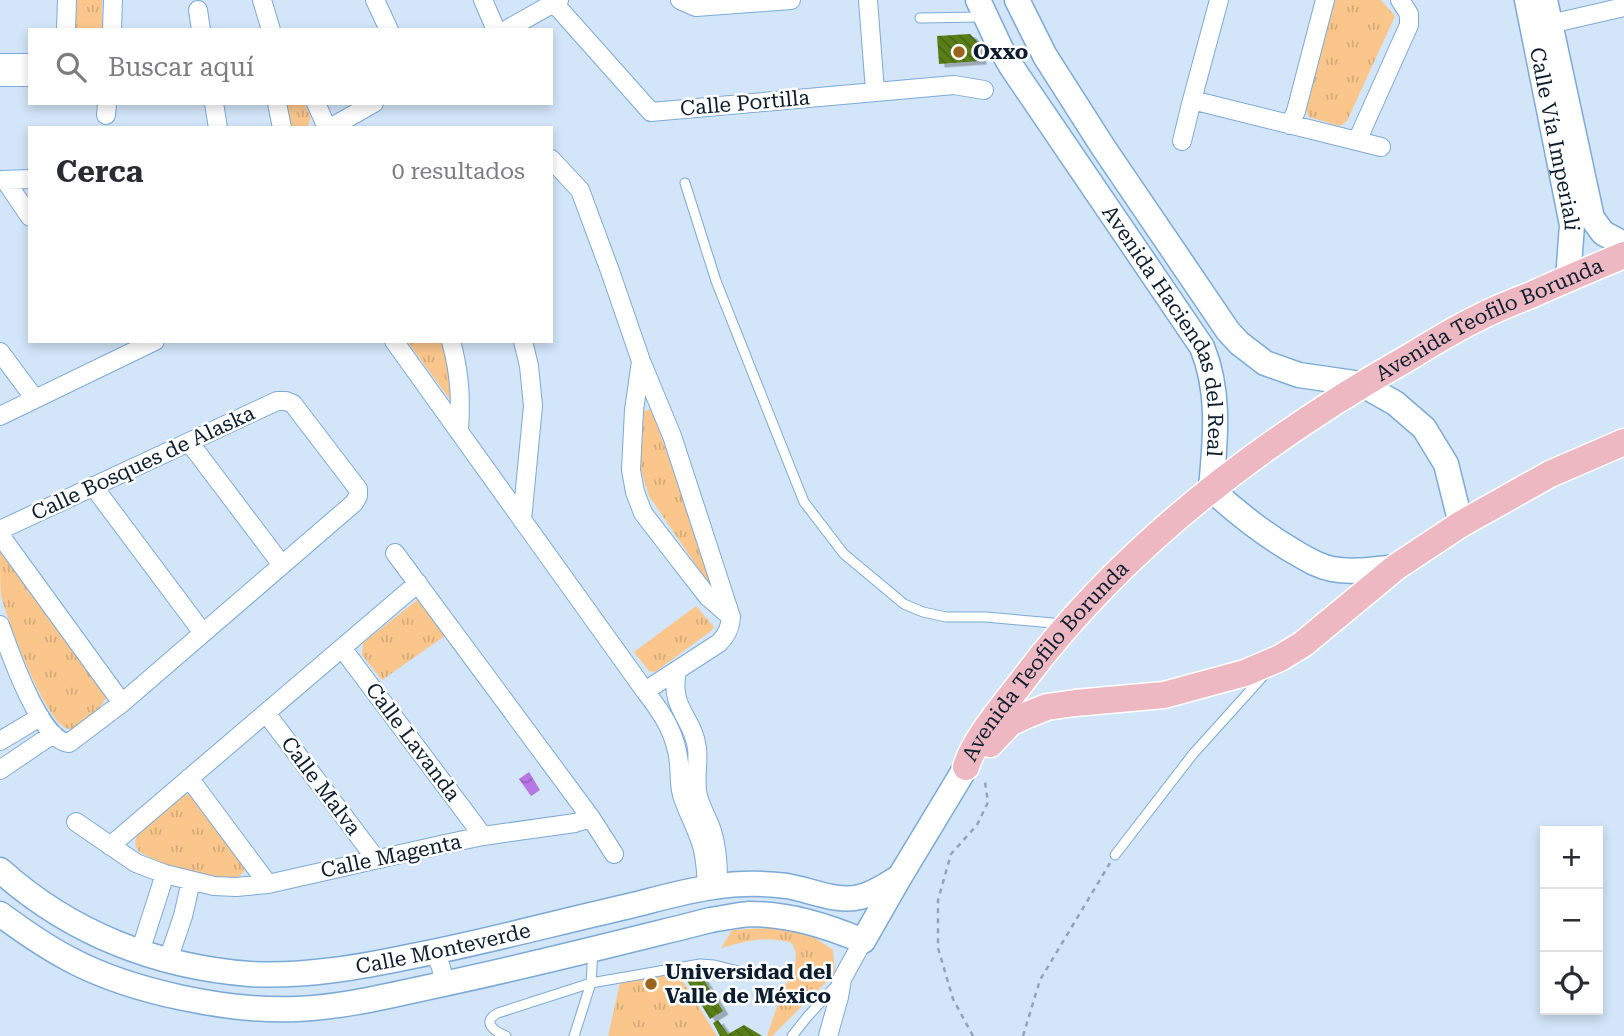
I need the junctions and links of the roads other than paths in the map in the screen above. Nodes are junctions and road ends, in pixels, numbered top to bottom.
1 (67, 0) edge
2 (113, 0) edge
3 (262, 0) edge
4 (375, 0) edge
5 (483, 0) edge
6 (680, 0) edge
7 (791, 0) edge
8 (868, 0) edge
9 (1017, 0) edge
10 (1219, 0) edge
11 (1325, 0) edge
12 (556, 1) edge
13 (1546, 5) edge
14 (1404, 7) edge
15 (1624, 7) edge
16 (982, 8) edge
17 (198, 10) dead end
18 (920, 18) dead end
19 (66, 28) edge
20 (112, 28) edge
21 (201, 28) edge
22 (270, 28) edge
23 (388, 28) edge
24 (495, 28) edge
25 (509, 28) edge
26 (0, 63) edge
27 (28, 63) edge
28 (28, 77) edge
29 (0, 78) edge
30 (984, 90) dead end
31 (875, 91) junction
32 (1192, 100) junction
33 (214, 105) edge
34 (277, 105) edge
35 (317, 105) edge
36 (369, 105) edge
37 (1290, 125) junction
38 (218, 126) edge
39 (282, 126) edge
40 (328, 126) edge
41 (333, 126) edge
42 (1182, 141) dead end
43 (1357, 141) junction
44 (1103, 147) junction
45 (1381, 147) dead end
46 (553, 161) edge
47 (1078, 163) junction
48 (28, 179) edge
49 (3, 180) edge
50 (685, 183) dead end
51 (28, 214) edge
52 (1582, 222) junction
53 (1624, 244) edge
54 (1624, 255) edge
55 (1568, 279) junction
56 (144, 343) edge
57 (395, 343) edge
58 (452, 343) edge
59 (523, 343) edge
60 (122, 347) edge
61 (0, 352) edge
62 (641, 361) junction
63 (1361, 384) junction
64 (35, 399) junction
65 (0, 415) edge
66 (459, 432) junction
67 (189, 442) junction
68 (1624, 442) edge
69 (93, 486) junction
70 (1211, 489) junction
71 (522, 520) junction
72 (1461, 524) junction
73 (0, 532) edge
74 (395, 553) dead end
75 (282, 565) junction
76 (1396, 567) junction
77 (418, 583) junction
78 (731, 617) junction
79 (0, 625) edge
80 (1069, 625) junction
81 (203, 633) junction
82 (342, 648) junction
83 (1280, 657) junction
84 (677, 672) junction
85 (645, 691) junction
86 (122, 703) junction
87 (266, 713) junction
88 (40, 717) junction
89 (53, 734) junction
90 (0, 741) edge
91 (966, 767) junction
92 (0, 770) edge
93 (189, 778) junction
94 (592, 818) junction
95 (76, 822) dead end
96 (483, 836) junction
97 (110, 846) junction
98 (614, 854) dead end
99 (1115, 855) road end
100 (376, 859) junction
101 (0, 870) edge
102 (165, 874) junction
103 (898, 878) junction
104 (191, 881) junction
105 (268, 884) junction
106 (713, 887) junction
107 (0, 914) edge
108 (863, 941) junction
109 (474, 944) junction
110 (593, 949) junction
111 (140, 952) junction
112 (430, 953) junction
113 (169, 960) junction
114 (755, 975) dead end
115 (479, 977) junction
116 (842, 979) junction
117 (591, 983) junction
118 (441, 984) junction
119 (833, 1032) edge
120 (793, 1035) edge
121 (506, 1036) edge
122 (573, 1036) edge

1 - 19 street
2 - 20 street
3 - 22 street
4 - 23 street
5 - 24 street
6 - 7 street
8 - 31 street
9 - 44 main road, Avenida Haciendas del Real
10 - 32 street
11 - 37 street
12 - 25 street
12 - 31 street, Calle Portilla
13 - 15 street
13 - 52 main road, Calle Vía Imperiali
13 - 52 main road, Calle Vía Imperiali
14 - 43 street
16 - 18 lane
16 - 47 main road, Avenida Haciendas del Real
17 - 21 street
26 - 27 street
28 - 29 street
30 - 31 street, Calle Portilla
32 - 37 street
32 - 42 street
33 - 38 street
34 - 39 street
35 - 40 street
36 - 41 street
37 - 43 street
43 - 45 street
44 - 47 main road
44 - 63 main road, Avenida Haciendas del Real
46 - 62 street
47 - 70 main road, Avenida Haciendas del Real
48 - 49 street
49 - 51 street
50 - 80 lane
52 - 53 main road, Calle Vía Imperiali
52 - 55 main road, Calle Vía Imperiali
54 - 55 main road, Avenida Teofilo Borunda
55 - 63 main road, Avenida Teofilo Borunda
56 - 60 street
57 - 66 street
58 - 66 street
59 - 71 street
60 - 64 street
61 - 64 street
62 - 78 street
62 - 78 street
63 - 70 main road, Avenida Teofilo Borunda
63 - 72 main road, Avenida Haciendas del Real
64 - 65 street
66 - 71 street
67 - 69 street, Calle Bosques de Alaska
67 - 75 street
67 - 75 street, Calle Bosques de Alaska
68 - 72 main road, Avenida Teofilo Borunda
69 - 73 street, Calle Bosques de Alaska
69 - 81 street
70 - 76 main road, Avenida Haciendas del Real
70 - 80 main road, Avenida Teofilo Borunda
71 - 85 street
72 - 76 main road, Avenida Teofilo Borunda
73 - 86 street
74 - 77 street
75 - 81 street
76 - 83 main road, Avenida Teofilo Borunda
77 - 82 street
77 - 94 street
78 - 84 street
79 - 88 street
80 - 91 main road, Avenida Teofilo Borunda
81 - 86 street
82 - 87 street
82 - 96 street, Calle Lavanda
83 - 91 main road, Avenida Teofilo Borunda
83 - 99 lane
84 - 85 street
84 - 106 street
85 - 106 street
86 - 89 street
87 - 93 street
87 - 100 street, Calle Malva
88 - 89 street
88 - 90 street
89 - 92 street
91 - 103 main road
93 - 97 street
93 - 105 street
94 - 96 street, Calle Magenta
94 - 98 street
95 - 97 street, Calle Magenta
96 - 100 street, Calle Magenta
97 - 102 street, Calle Magenta
100 - 105 street, Calle Magenta
101 - 111 main road, Calle Monteverde
102 - 104 street, Calle Magenta
102 - 111 street
103 - 106 main road, Calle Monteverde
103 - 108 main road
104 - 105 street, Calle Magenta
104 - 113 street
106 - 109 main road, Calle Monteverde
107 - 118 main road, Calle Monteverde
108 - 110 main road, Calle Monteverde
108 - 116 street
109 - 112 main road, Calle Monteverde
109 - 115 street
110 - 115 main road, Calle Monteverde
110 - 117 lane
111 - 113 main road, Calle Monteverde
112 - 113 main road, Calle Monteverde
112 - 118 street
114 - 117 lane
115 - 118 main road, Calle Monteverde
116 - 119 street
116 - 120 lane
117 - 121 lane
117 - 122 lane

